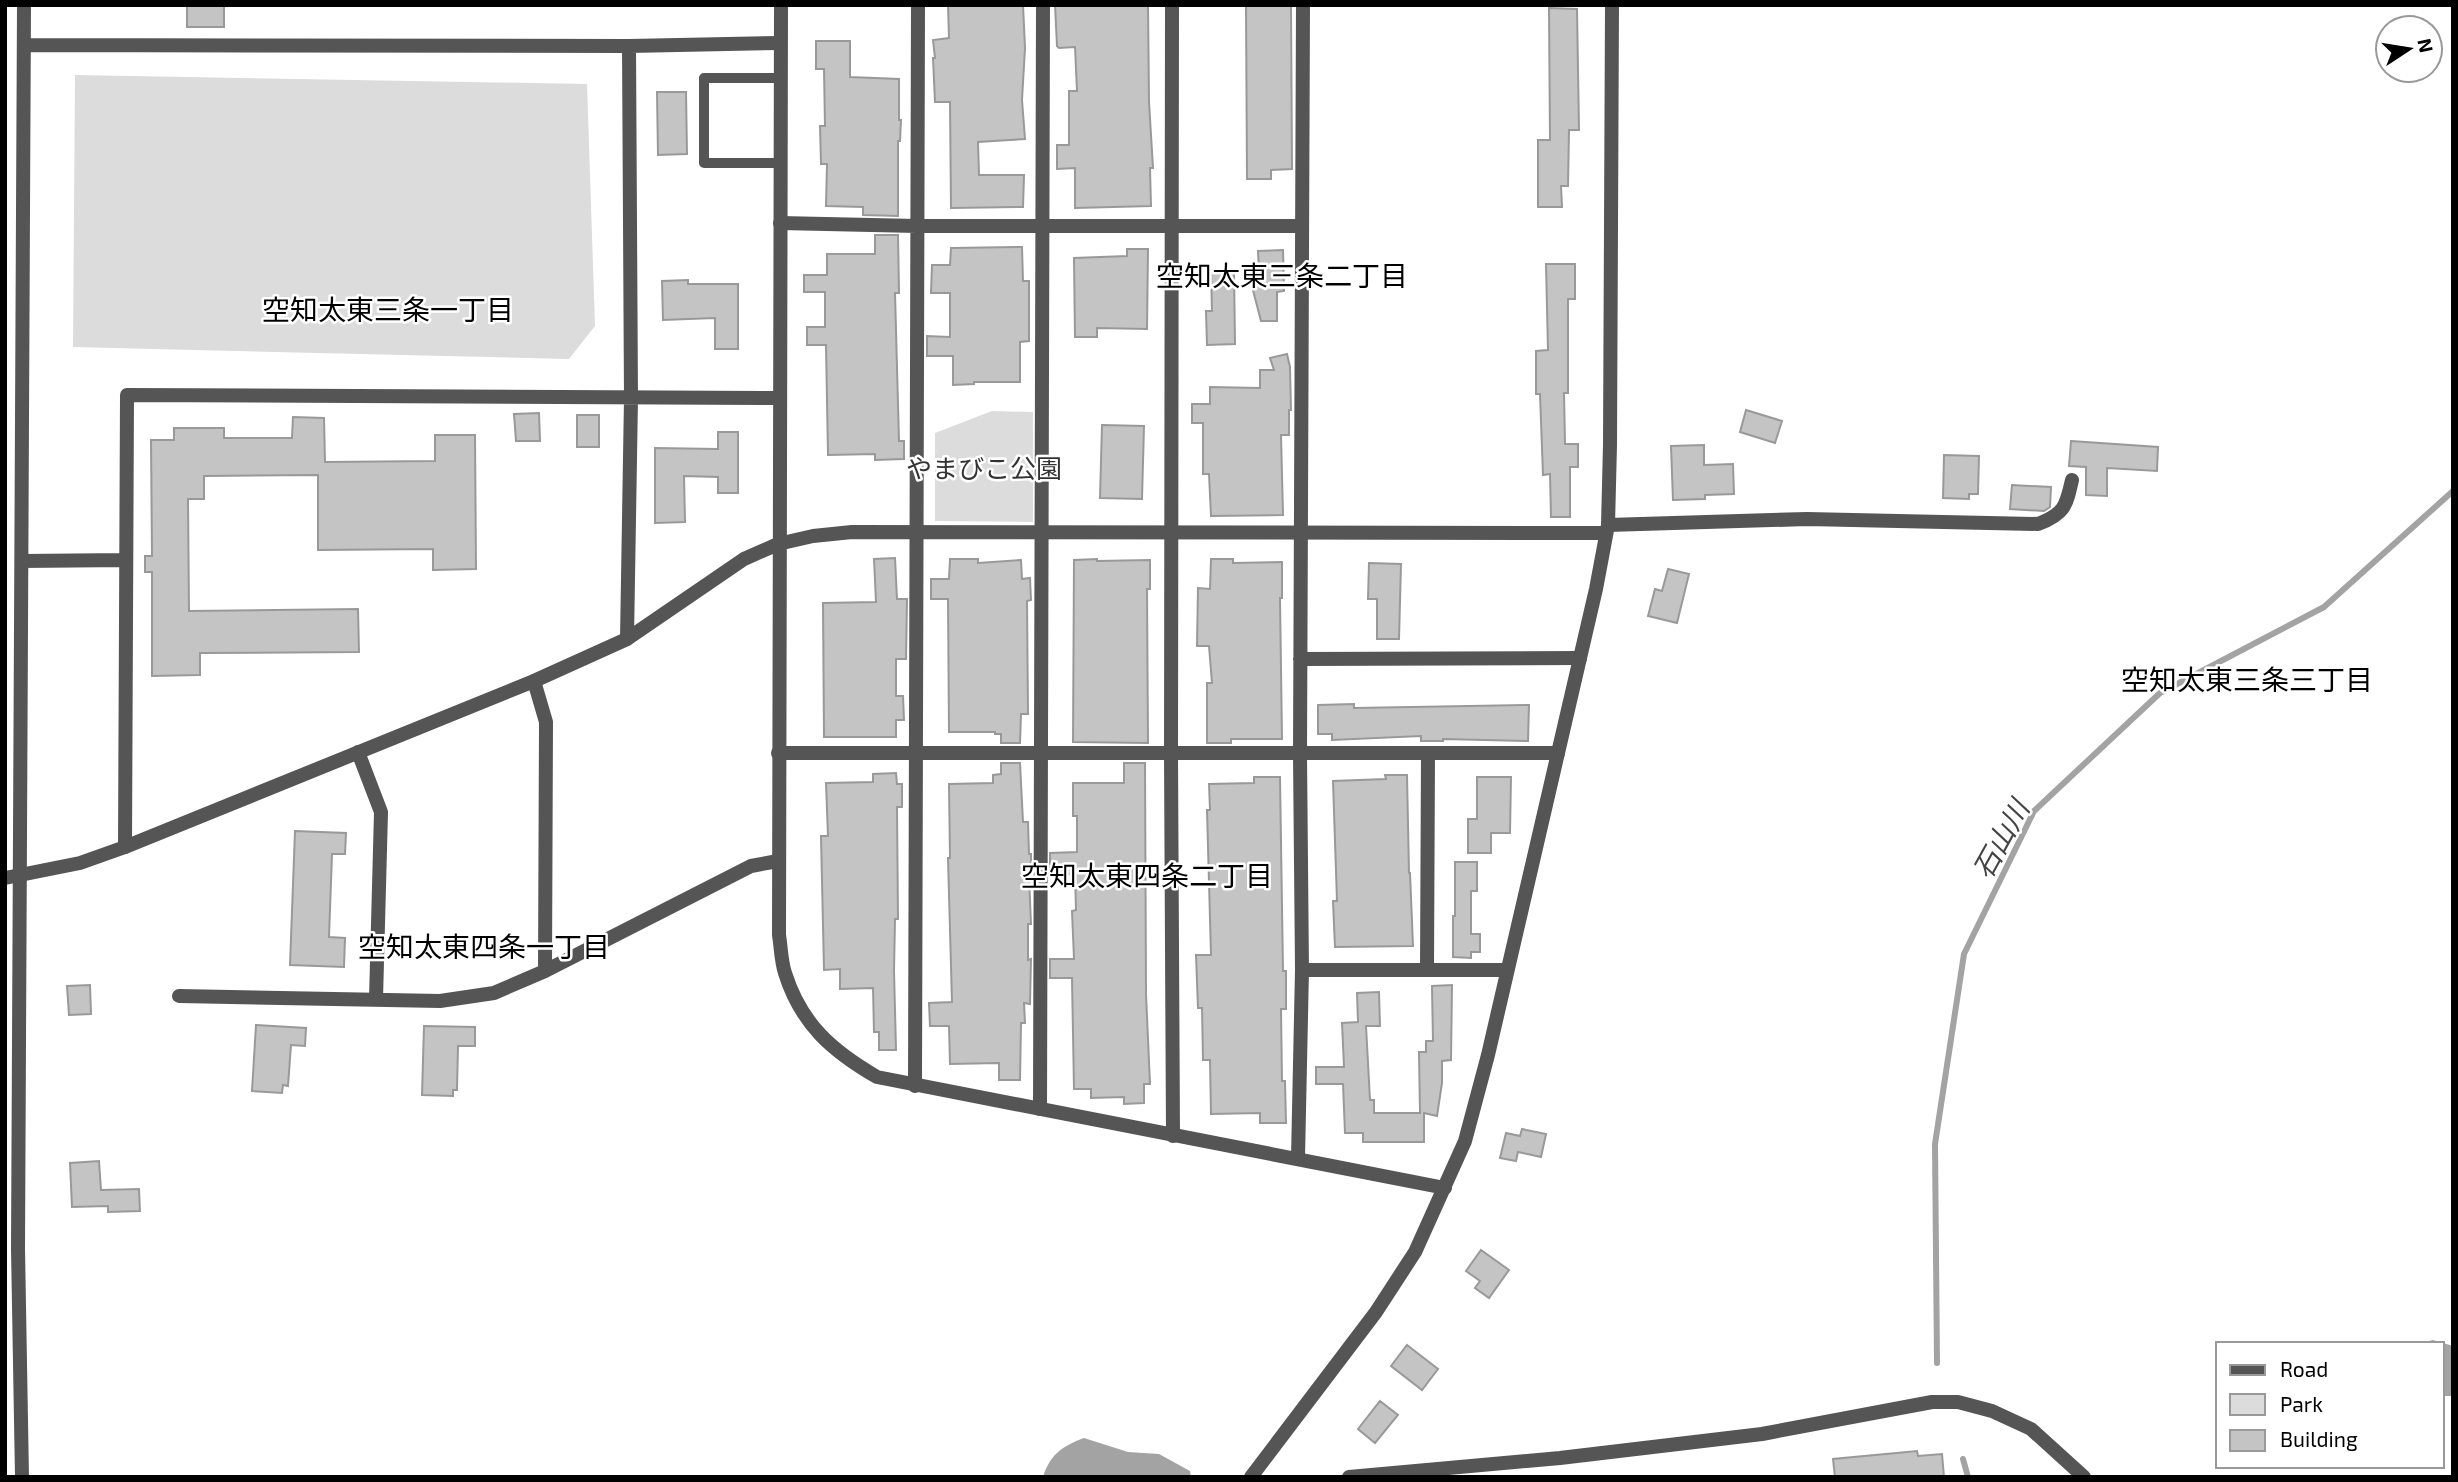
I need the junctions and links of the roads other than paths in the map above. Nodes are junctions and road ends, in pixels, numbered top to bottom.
1 (24, 5) edge
2 (781, 5) edge
3 (918, 5) edge
4 (1043, 5) edge
5 (1172, 5) edge
6 (1303, 5) edge
7 (1612, 5) edge
8 (780, 43) junction
9 (24, 45) junction
10 (629, 46) junction
11 (780, 78) junction
12 (780, 163) junction
13 (780, 223) junction
14 (1172, 225) junction
15 (917, 226) junction
16 (1043, 226) junction
17 (1301, 226) junction
18 (631, 398) junction
19 (779, 398) junction
20 (2072, 480) dead end
21 (1607, 529) junction
22 (918, 533) junction
23 (1042, 533) junction
24 (1172, 533) junction
25 (1300, 533) junction
26 (778, 544) junction
27 (22, 561) junction
28 (126, 561) junction
29 (627, 639) junction
30 (1580, 658) junction
31 (1300, 659) junction
32 (534, 681) junction
33 (359, 752) junction
34 (778, 753) junction
35 (1558, 753) junction
36 (916, 754) junction
37 (1042, 754) junction
38 (1171, 754) junction
39 (1428, 754) junction
40 (1300, 755) junction
41 (125, 847) junction
42 (778, 861) junction
43 (13, 878) edge
44 (1303, 970) junction
45 (1427, 970) junction
46 (1507, 970) junction
47 (545, 971) junction
48 (179, 996) dead end
49 (376, 999) junction
50 (915, 1086) junction
51 (1040, 1110) junction
52 (1173, 1136) junction
53 (1298, 1158) junction
54 (1445, 1188) junction
55 (22, 1477) edge
56 (1251, 1477) edge
57 (1349, 1477) edge
58 (2084, 1477) edge

1 - 9 street
2 - 8 street
3 - 15 street
4 - 16 street
5 - 14 street
6 - 17 street
7 - 21 street
8 - 10 street
8 - 11 street
9 - 10 street
9 - 27 street
10 - 18 street
11 - 12 street
11 - 12 lane
12 - 13 street
13 - 15 street
13 - 19 street
14 - 16 street
14 - 17 street
14 - 24 street
15 - 16 street
15 - 22 street
16 - 23 street
17 - 25 street
18 - 19 street
18 - 28 street
18 - 29 street
19 - 26 street
20 - 21 street
21 - 25 street
21 - 30 street
22 - 23 street
22 - 26 street
22 - 36 street
23 - 24 street
23 - 37 street
24 - 25 street
24 - 38 street
25 - 31 street
26 - 29 street
26 - 34 street
27 - 28 street
27 - 43 street
28 - 41 street
29 - 32 street
30 - 31 street
30 - 35 street
31 - 40 street
32 - 33 street
32 - 47 street
33 - 41 street
33 - 49 street
34 - 36 street
34 - 42 street
35 - 39 street
35 - 46 street
36 - 37 street
36 - 50 street
37 - 38 street
37 - 51 street
38 - 40 street
38 - 52 street
39 - 40 street
39 - 45 street
40 - 44 street
41 - 43 street
42 - 47 street
42 - 50 street
43 - 55 street
44 - 45 street
44 - 53 street
45 - 46 street
46 - 54 street
47 - 49 street
48 - 49 street
50 - 51 street
51 - 52 street
52 - 53 street
53 - 54 street
54 - 56 street
57 - 58 street

